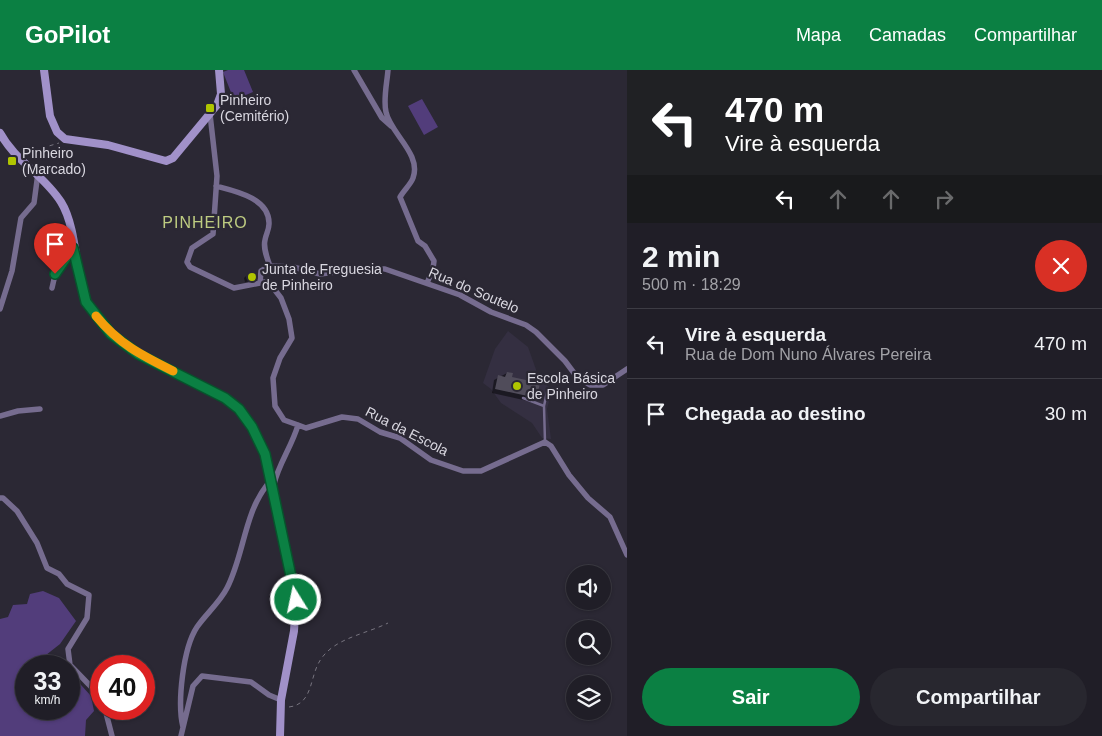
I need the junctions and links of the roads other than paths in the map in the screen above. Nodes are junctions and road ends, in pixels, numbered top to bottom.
1 (44, 70) edge
2 (219, 70) edge
3 (354, 70) edge
4 (388, 70) edge
5 (210, 114) junction
6 (392, 128) junction
7 (0, 133) edge
8 (38, 173) junction
9 (216, 186) junction
10 (73, 248) junction
11 (270, 266) junction
12 (427, 283) junction
13 (260, 284) junction
14 (52, 288) dead end
15 (0, 309) edge
16 (627, 369) edge
17 (548, 392) dead end
18 (523, 398) dead end
19 (544, 406) junction
20 (40, 409) dead end
21 (0, 416) edge
22 (298, 425) junction
23 (546, 442) junction
24 (271, 485) junction
25 (0, 498) edge
26 (627, 554) edge
27 (90, 686) edge
28 (281, 703) junction
29 (108, 720) edge
30 (182, 727) junction
31 (112, 736) edge
32 (180, 736) edge
33 (280, 736) edge

1 - 5 street
2 - 5 street
3 - 6 street
4 - 6 street
5 - 9 street
6 - 12 street
7 - 8 street
8 - 10 street
8 - 15 street
9 - 11 street
9 - 13 street
10 - 14 street
10 - 24 street
11 - 12 street, Rua do Soutelo
11 - 13 street
12 - 16 street, Rua do Soutelo
13 - 22 street
17 - 19 lane
18 - 19 lane
19 - 23 lane
20 - 21 street
22 - 23 street, Rua da Escola
22 - 24 street
23 - 26 street
24 - 28 street
24 - 30 street
25 - 27 street
28 - 30 street
28 - 33 street
29 - 31 street
30 - 32 street

